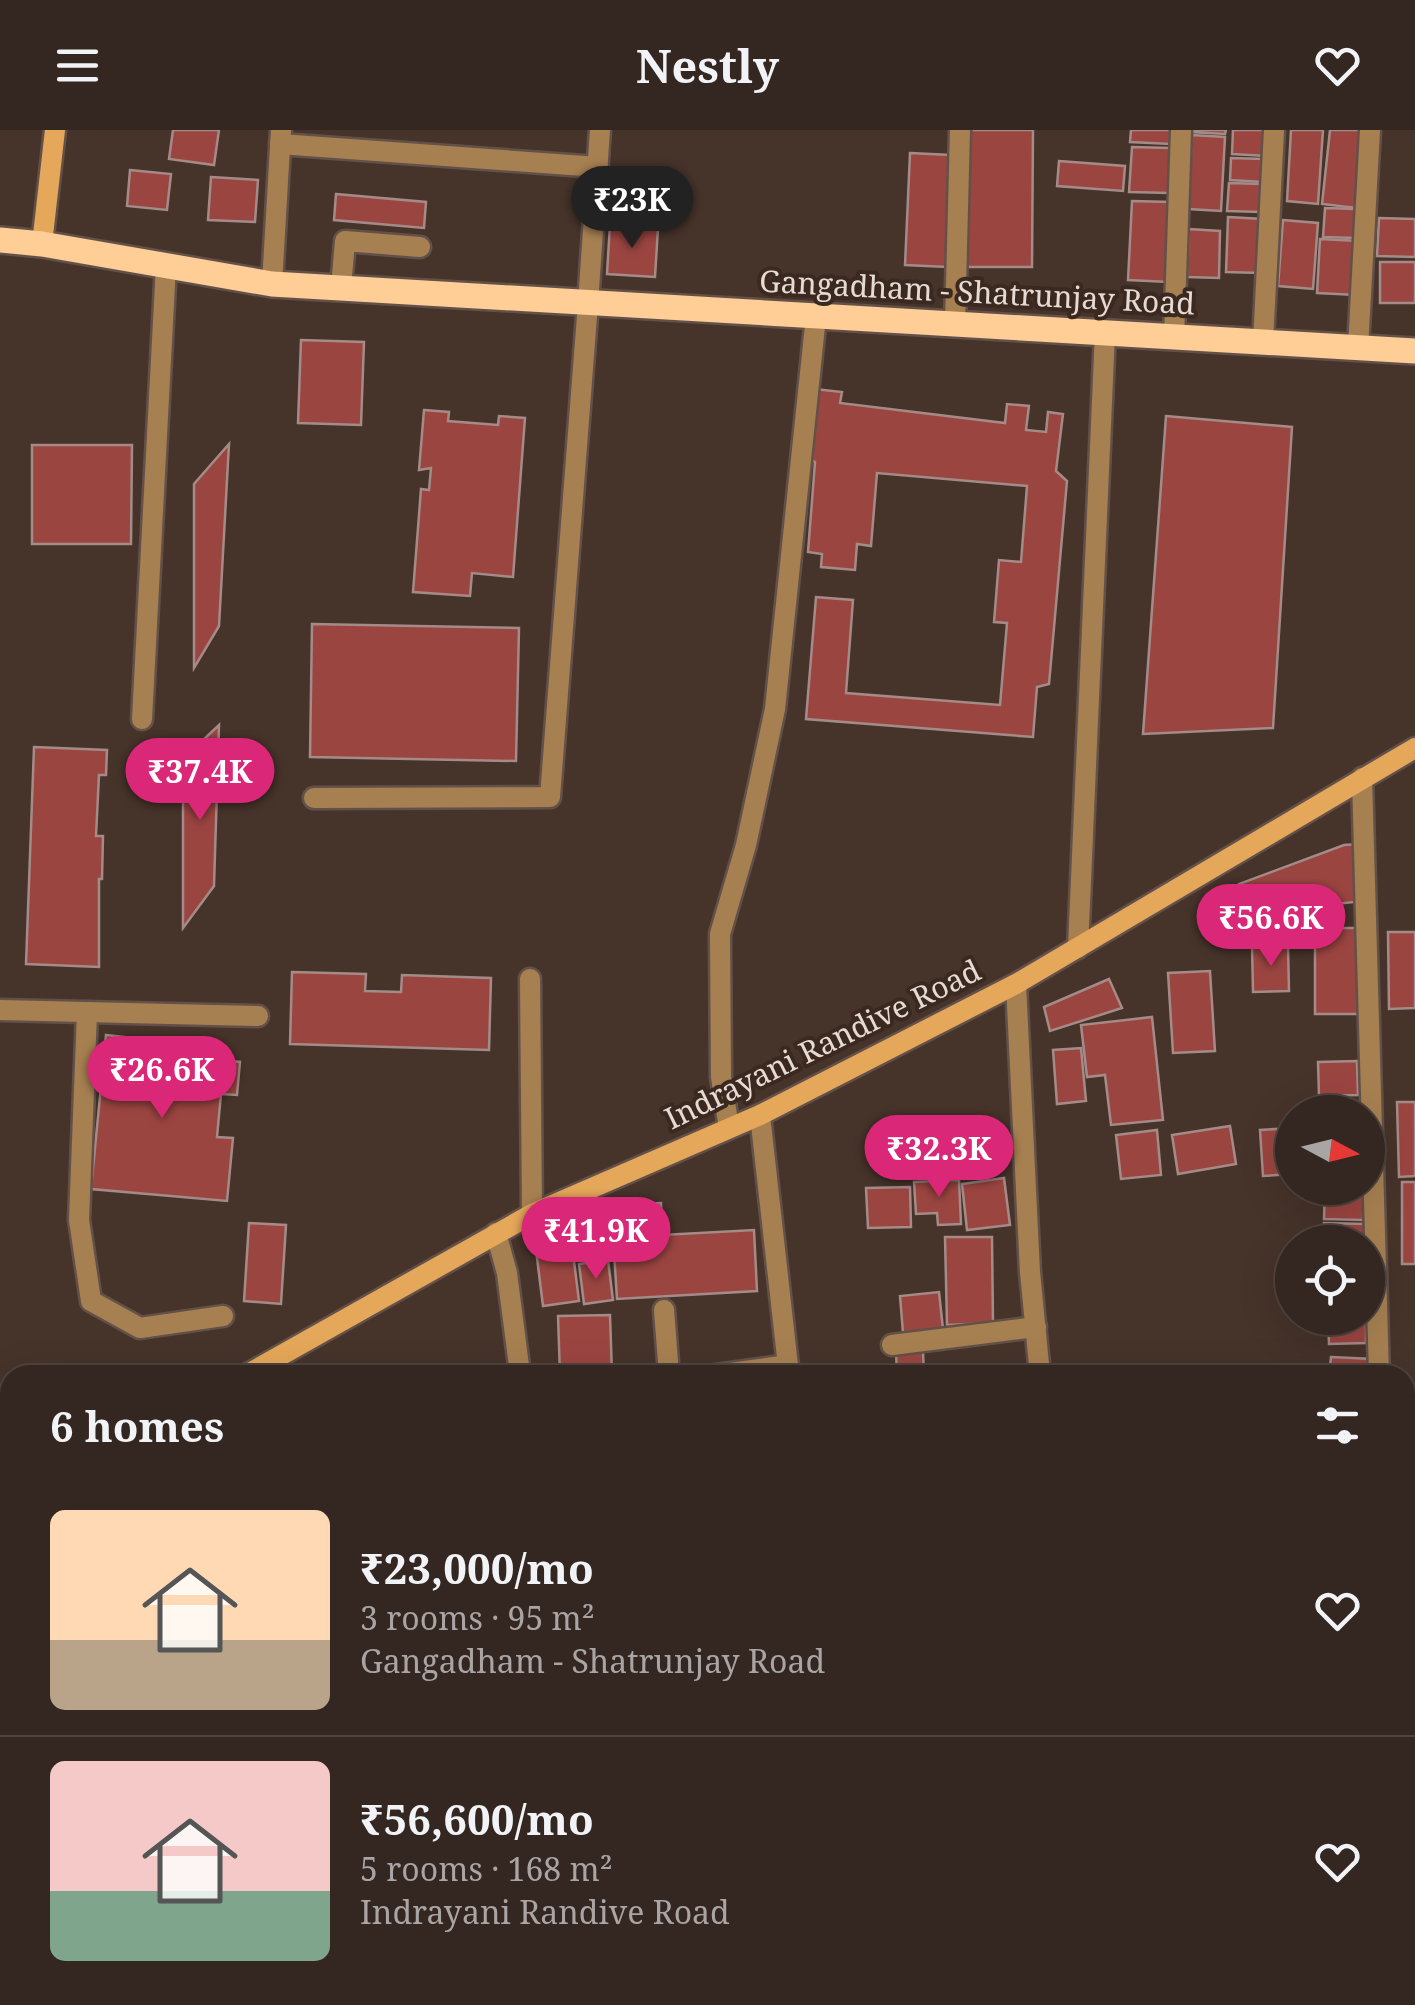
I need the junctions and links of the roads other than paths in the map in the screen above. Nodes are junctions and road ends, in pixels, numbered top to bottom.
1 (54, 130) edge
2 (600, 130) edge
3 (960, 130) edge
4 (1181, 130) edge
5 (1274, 130) edge
6 (1370, 130) edge
7 (280, 137) edge
8 (598, 167) junction
9 (0, 240) edge
10 (42, 244) junction
11 (420, 246) dead end
12 (166, 266) junction
13 (272, 284) junction
14 (341, 288) junction
15 (588, 302) junction
16 (816, 316) junction
17 (956, 324) junction
18 (1105, 333) junction
19 (1174, 337) junction
20 (1262, 342) junction
21 (1358, 348) junction
22 (1415, 351) edge
23 (142, 718) dead end
24 (1415, 748) edge
25 (1362, 778) junction
26 (314, 798) dead end
27 (1078, 948) junction
28 (530, 979) dead end
29 (1016, 984) junction
30 (0, 1010) edge
31 (87, 1012) junction
32 (258, 1016) dead end
33 (760, 1115) junction
34 (728, 1128) junction
35 (532, 1214) junction
36 (496, 1233) junction
37 (664, 1310) dead end
38 (224, 1316) dead end
39 (1036, 1328) junction
40 (892, 1345) dead end
41 (264, 1365) edge
42 (519, 1365) edge
43 (668, 1365) edge
44 (787, 1365) edge
45 (1039, 1365) edge
46 (1380, 1365) edge

1 - 10 street
2 - 8 street
3 - 17 street
4 - 19 street
5 - 20 street
6 - 21 street
7 - 8 street
7 - 13 street
8 - 15 street
9 - 10 main road, Gangadham - Shatrunjay Road
10 - 12 main road, Gangadham - Shatrunjay Road
11 - 14 street
12 - 13 main road, Gangadham - Shatrunjay Road
12 - 23 street
13 - 14 main road, Gangadham - Shatrunjay Road
14 - 15 main road, Gangadham - Shatrunjay Road
15 - 16 main road, Gangadham - Shatrunjay Road
15 - 26 street
16 - 17 main road, Gangadham - Shatrunjay Road
16 - 34 street
17 - 18 main road, Gangadham - Shatrunjay Road
18 - 19 main road, Gangadham - Shatrunjay Road
18 - 27 street
19 - 20 main road, Gangadham - Shatrunjay Road
20 - 21 main road, Gangadham - Shatrunjay Road
21 - 22 main road, Gangadham - Shatrunjay Road
24 - 25 street, Indrayani Randive Road
25 - 27 street, Indrayani Randive Road
25 - 46 street
27 - 29 street, Indrayani Randive Road
28 - 35 street
29 - 33 street, Indrayani Randive Road
29 - 39 street
30 - 31 street
31 - 32 street
31 - 38 street
33 - 34 street, Indrayani Randive Road
33 - 44 street
34 - 35 street, Indrayani Randive Road
35 - 36 street, Indrayani Randive Road
36 - 41 street, Indrayani Randive Road
36 - 42 street
37 - 43 street
39 - 40 street
39 - 45 street

